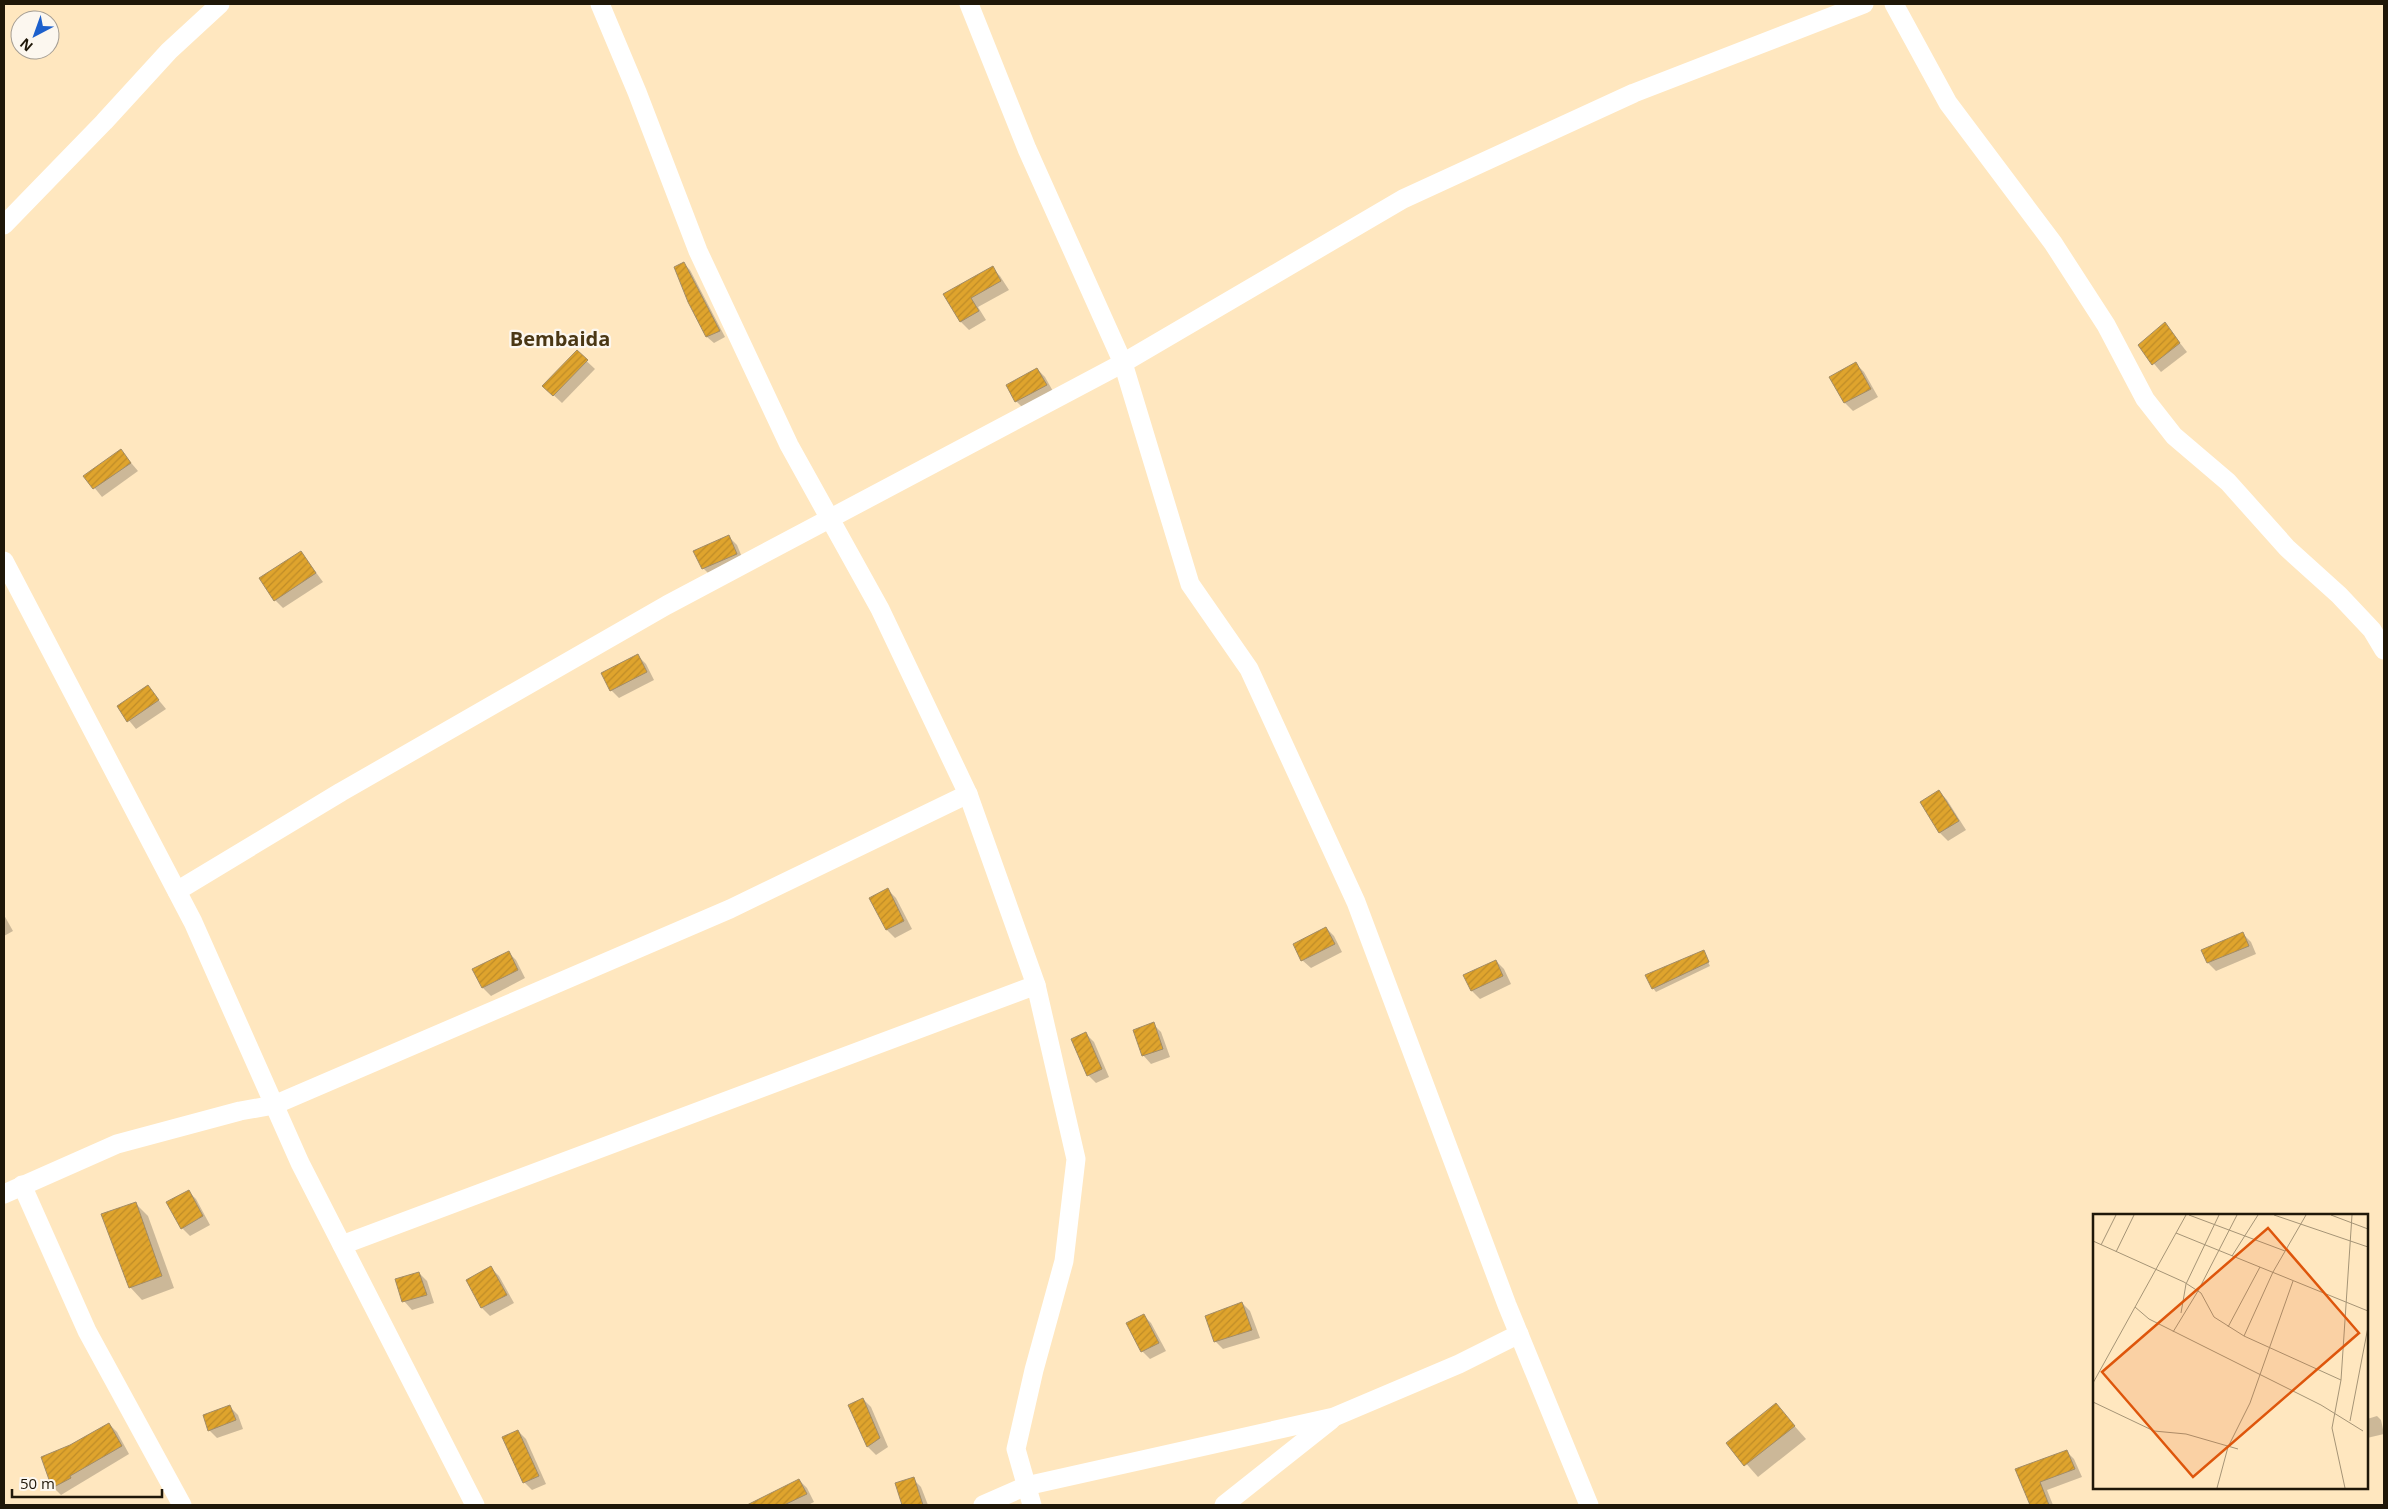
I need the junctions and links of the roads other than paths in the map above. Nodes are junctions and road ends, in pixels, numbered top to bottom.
1 (220, 4) edge
2 (600, 4) edge
3 (969, 4) edge
4 (1864, 4) edge
5 (1894, 4) edge
6 (4, 225) edge
7 (1123, 363) junction
8 (830, 518) junction
9 (4, 561) edge
10 (2384, 650) edge
11 (968, 794) junction
12 (177, 891) junction
13 (1036, 985) junction
14 (274, 1105) junction
15 (22, 1185) junction
16 (4, 1194) edge
17 (342, 1245) junction
18 (1520, 1334) junction
19 (1334, 1417) junction
20 (1026, 1486) junction
21 (182, 1505) edge
22 (475, 1505) edge
23 (983, 1505) edge
24 (1032, 1505) edge
25 (1224, 1505) edge
26 (1589, 1505) edge

1 - 6 street
2 - 8 street
3 - 7 street
4 - 7 street
5 - 10 street
7 - 8 street
7 - 18 street
8 - 11 street
8 - 12 street
9 - 12 street
11 - 13 street
11 - 14 street
12 - 14 street
13 - 17 street
13 - 20 street
14 - 15 street
14 - 17 street
15 - 16 street
15 - 21 street
17 - 22 street
18 - 19 street
18 - 26 street
19 - 20 street
19 - 25 street
20 - 23 street
20 - 24 street

